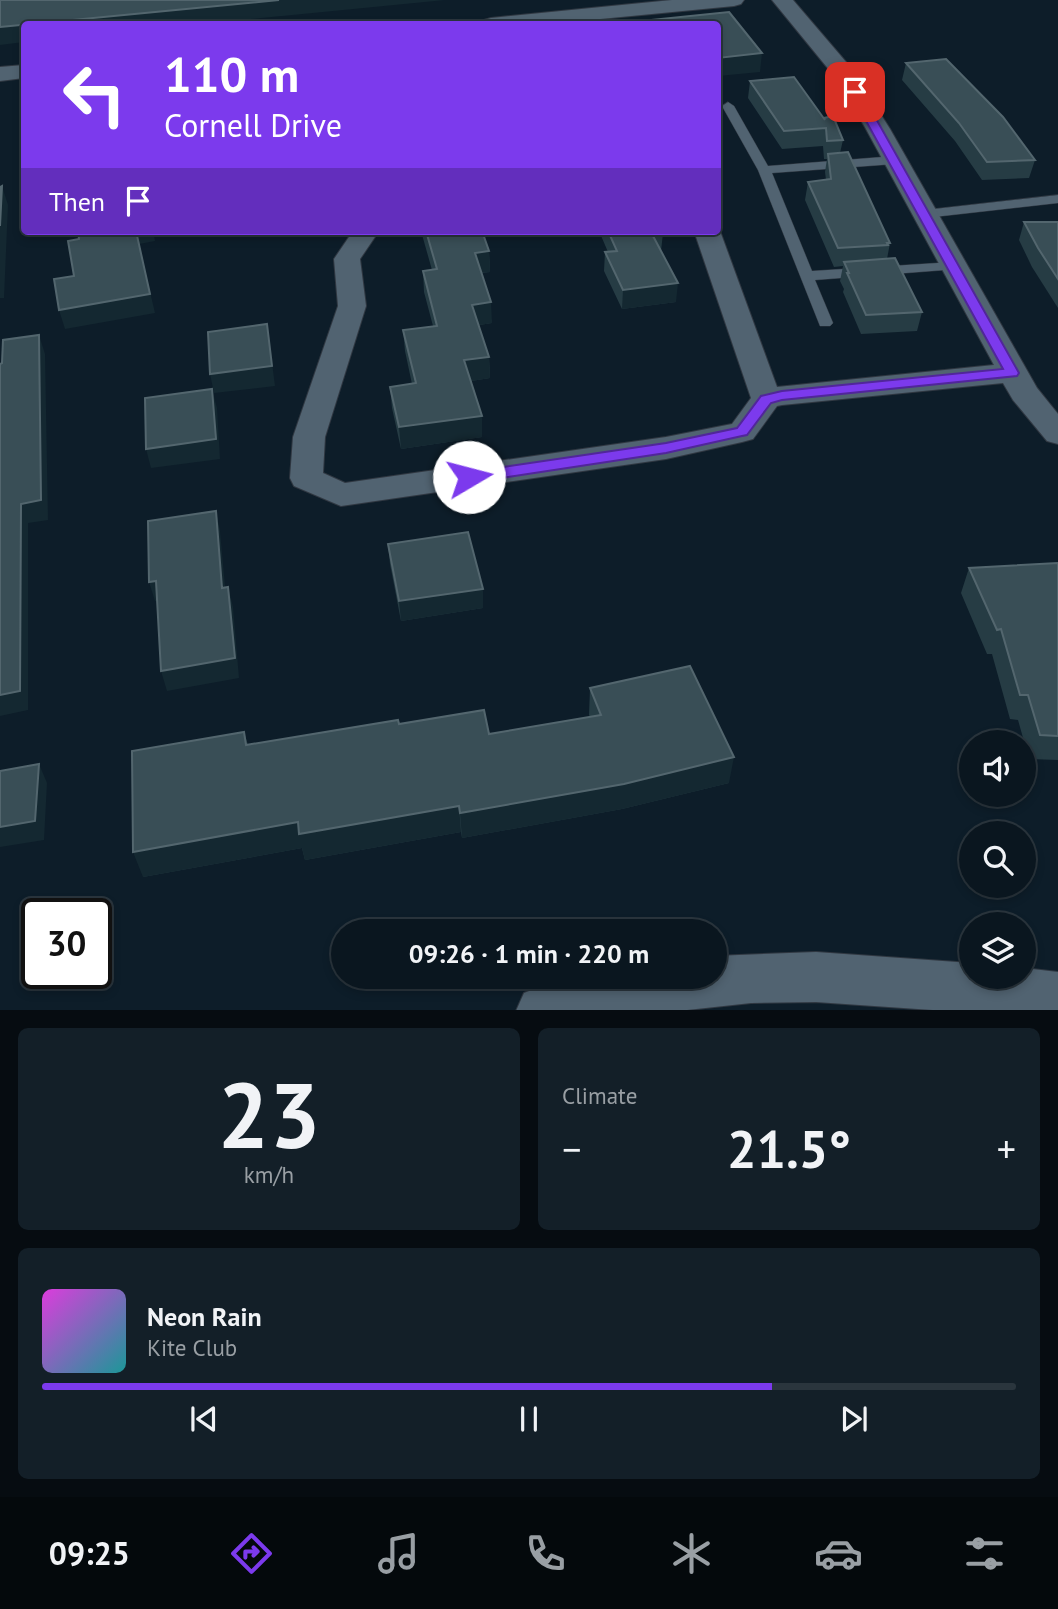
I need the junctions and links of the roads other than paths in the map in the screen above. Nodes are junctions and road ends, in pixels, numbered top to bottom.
1 (734, 0) edge
2 (782, 0) edge
3 (521, 21) edge
4 (21, 72) edge
5 (0, 74) edge
6 (728, 106) dead end
7 (895, 160) junction
8 (764, 170) junction
9 (1058, 199) edge
10 (925, 214) junction
11 (363, 235) edge
12 (708, 235) edge
13 (953, 266) junction
14 (807, 276) junction
15 (825, 323) dead end
16 (1012, 373) junction
17 (766, 399) junction
18 (1058, 434) edge
19 (1058, 998) edge
20 (543, 1010) edge

1 - 3 street
2 - 7 street
4 - 5 street
6 - 8 lane
7 - 8 lane
7 - 10 street
8 - 14 lane
9 - 10 lane
10 - 13 street
11 - 17 street
12 - 17 street
13 - 14 lane
13 - 16 street
14 - 15 lane
16 - 17 street
16 - 18 street
19 - 20 street

